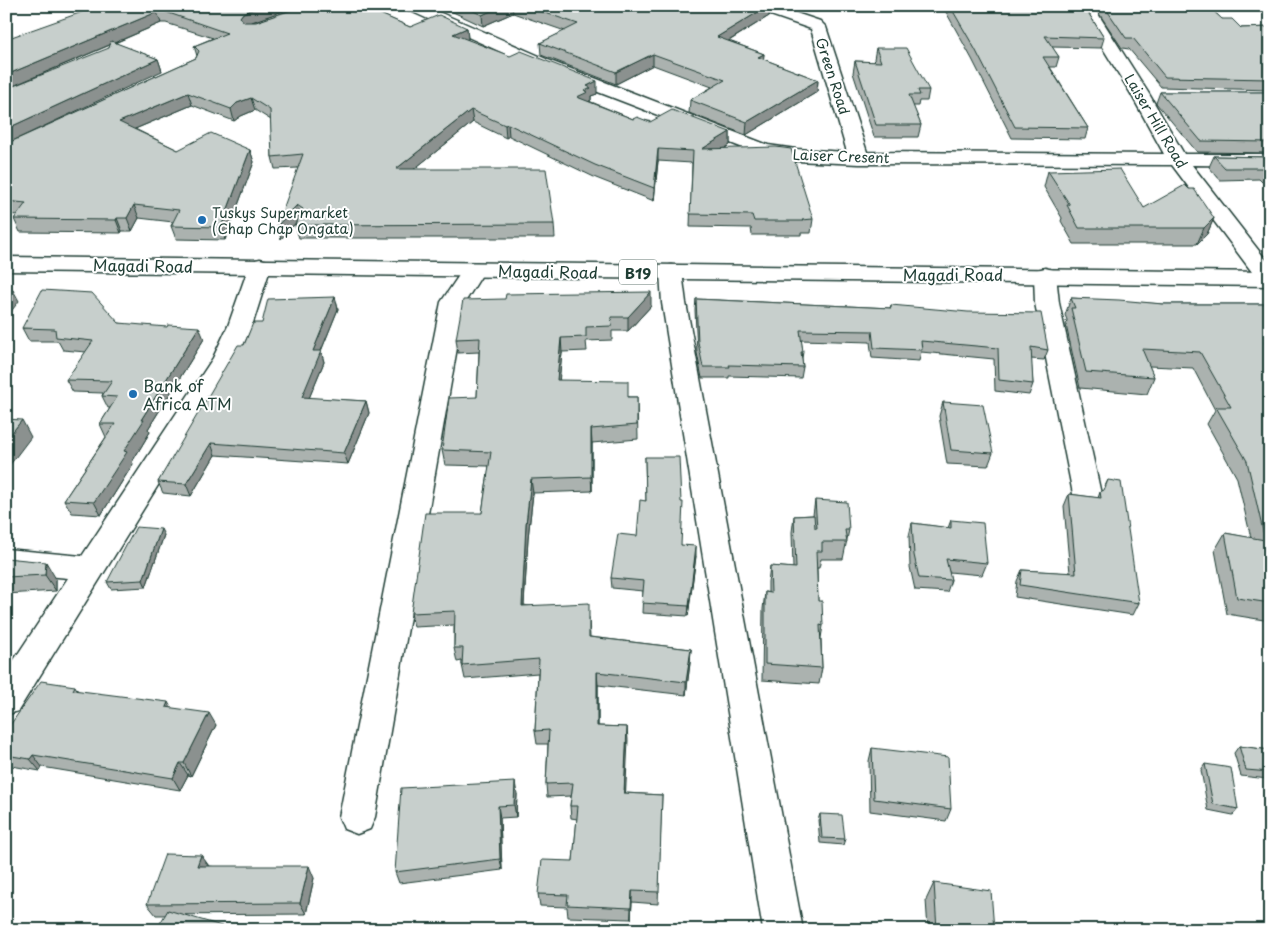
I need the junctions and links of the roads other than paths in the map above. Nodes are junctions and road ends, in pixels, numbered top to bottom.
1 (410, 6) edge
2 (758, 6) edge
3 (1085, 6) edge
4 (1140, 94) junction
5 (1160, 94) edge
6 (859, 158) junction
7 (1177, 159) junction
8 (1270, 160) edge
9 (6, 264) edge
10 (260, 266) junction
11 (474, 270) junction
12 (671, 272) junction
13 (1046, 275) junction
14 (1269, 279) edge
15 (1087, 494) edge
16 (6, 560) edge
17 (92, 569) junction
18 (6, 701) edge
19 (357, 817) dead end
20 (783, 930) edge

1 - 6 main road, Laiser Cresent
2 - 6 main road, Green Road
3 - 4 main road, Laiser Hill Road
4 - 5 main road
4 - 7 main road, Laiser Hill Road
6 - 7 main road, Laiser Cresent
7 - 8 main road, Laiser Cresent
7 - 14 main road, Laiser Hill Road
9 - 10 main road, Magadi Road / B19
10 - 11 main road, Magadi Road / B19
10 - 17 main road
11 - 12 main road, Magadi Road / B19
11 - 19 main road
12 - 13 main road, Magadi Road / B19
12 - 20 main road
13 - 14 main road, Magadi Road / B19
13 - 15 main road
16 - 17 main road
17 - 18 main road

